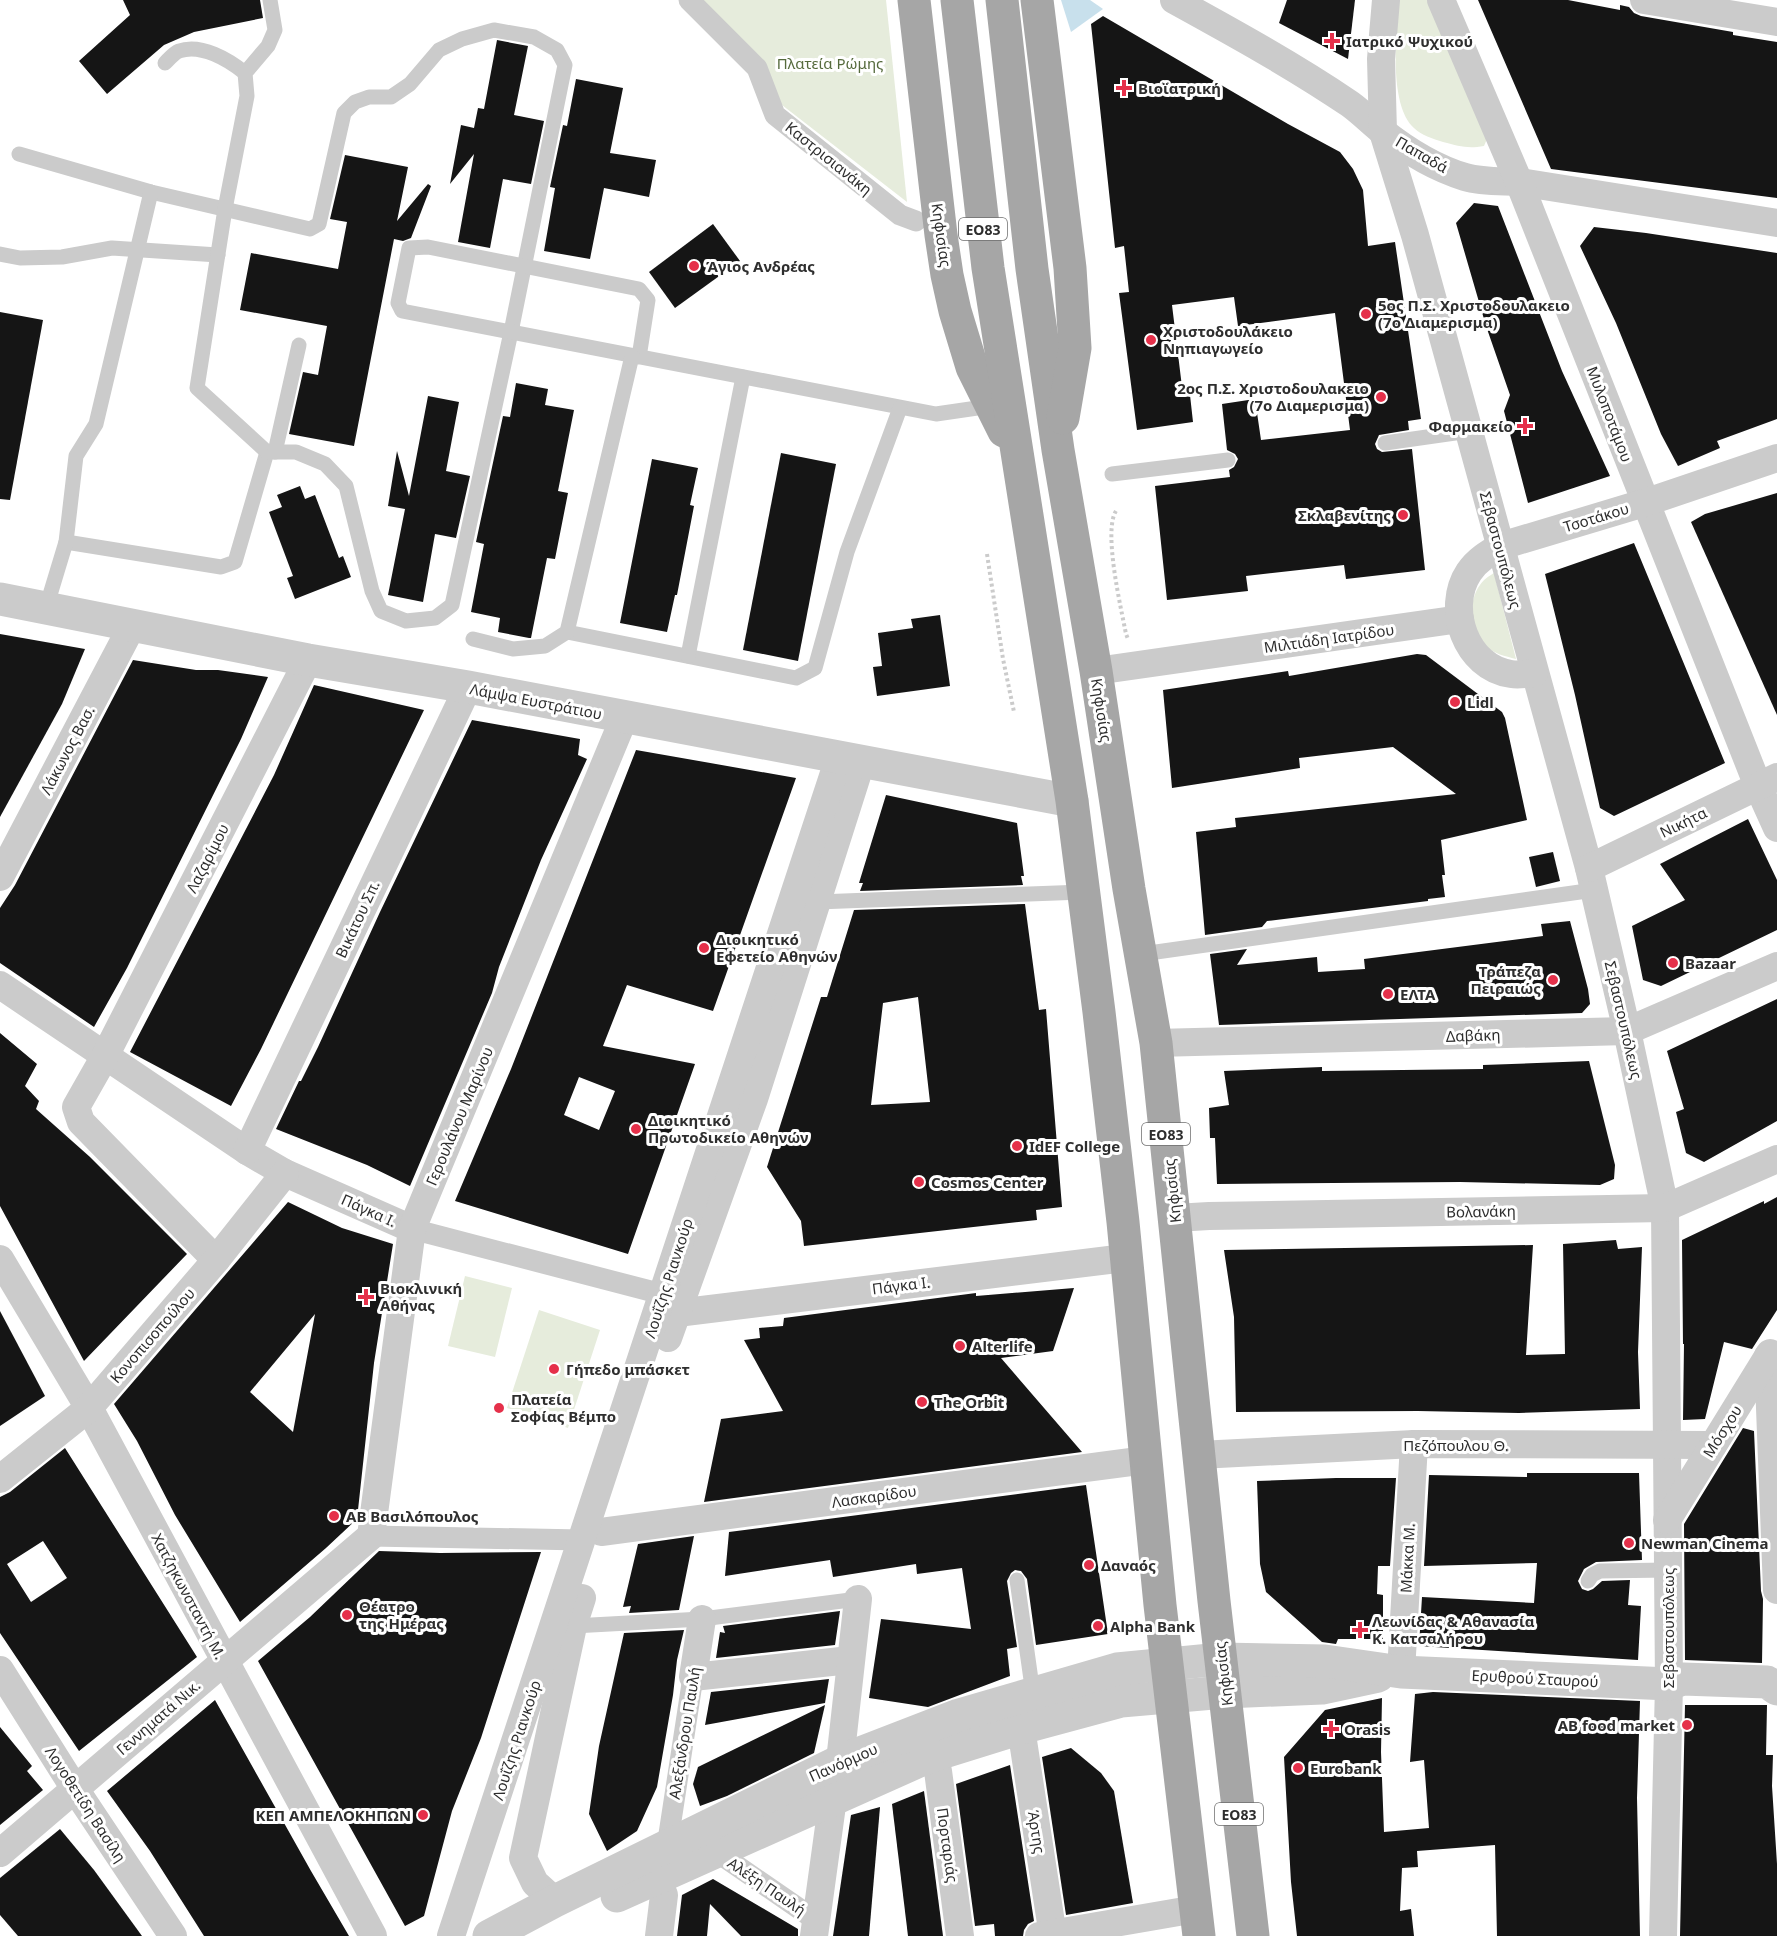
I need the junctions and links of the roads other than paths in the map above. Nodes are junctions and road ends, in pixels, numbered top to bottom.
1 (270, 0) edge
2 (689, 0) edge
3 (914, 0) edge
4 (957, 0) edge
5 (1002, 0) edge
6 (1037, 0) edge
7 (1174, 0) edge
8 (1386, 0) edge
9 (1441, 0) edge
10 (1644, 0) edge
11 (1777, 22) edge
12 (165, 63) dead end
13 (245, 73) junction
14 (1383, 132) junction
15 (19, 154) dead end
16 (1519, 182) junction
17 (151, 192) junction
18 (225, 209) junction
19 (916, 221) dead end
20 (1777, 223) edge
21 (137, 250) junction
22 (0, 254) edge
23 (218, 255) junction
24 (523, 267) junction
25 (511, 332) junction
26 (299, 345) dead end
27 (635, 356) junction
28 (743, 377) junction
29 (991, 406) junction
30 (900, 408) junction
31 (1469, 430) junction
32 (1385, 443) dead end
33 (1058, 450) junction
34 (271, 452) junction
35 (1017, 457) junction
36 (1777, 458) edge
37 (1228, 460) dead end
38 (1112, 474) dead end
39 (1644, 503) junction
40 (66, 542) junction
41 (1501, 546) junction
42 (0, 599) edge
43 (46, 608) junction
44 (1460, 619) junction
45 (133, 624) junction
46 (567, 632) junction
47 (473, 639) dead end
48 (688, 656) junction
49 (308, 660) junction
50 (1096, 671) junction
51 (1534, 673) junction
52 (468, 687) junction
53 (624, 718) junction
54 (850, 760) junction
55 (1767, 782) edge
56 (1072, 801) junction
57 (1777, 828) edge
58 (0, 877) edge
59 (1591, 879) junction
60 (1083, 892) junction
61 (817, 902) junction
62 (1142, 954) junction
63 (1777, 966) edge
64 (0, 985) edge
65 (1627, 1031) junction
66 (1156, 1043) junction
67 (105, 1056) junction
68 (247, 1151) junction
69 (1777, 1159) edge
70 (285, 1173) junction
71 (1665, 1208) junction
72 (1175, 1218) junction
73 (412, 1229) junction
74 (1125, 1258) junction
75 (0, 1259) edge
76 (216, 1260) junction
77 (670, 1304) junction
78 (1772, 1349) edge
79 (89, 1408) junction
80 (1414, 1444) junction
81 (1666, 1445) junction
82 (1713, 1445) junction
83 (1199, 1455) junction
84 (1146, 1460) junction
85 (0, 1479) edge
86 (1667, 1520) junction
87 (371, 1536) junction
88 (591, 1536) junction
89 (1668, 1570) junction
90 (1017, 1580) dead end
91 (1588, 1581) dead end
92 (1777, 1590) edge
93 (858, 1599) joint
94 (702, 1619) junction
95 (573, 1626) junction
96 (1221, 1659) junction
97 (850, 1660) junction
98 (224, 1661) junction
99 (1167, 1664) junction
100 (0, 1670) edge
101 (1401, 1672) junction
102 (693, 1677) junction
103 (1669, 1684) junction
104 (1777, 1691) edge
105 (1225, 1692) junction
106 (1033, 1694) junction
107 (1171, 1696) junction
108 (1021, 1728) junction
109 (928, 1757) junction
110 (840, 1761) junction
111 (75, 1789) junction
112 (833, 1798) junction
113 (717, 1852) junction
114 (0, 1853) edge
115 (662, 1863) junction
116 (555, 1901) junction
117 (1197, 1922) edge
118 (815, 1928) edge
119 (1048, 1935) edge
120 (173, 1936) edge
121 (373, 1936) edge
122 (451, 1936) edge
123 (489, 1936) edge
124 (539, 1936) edge
125 (659, 1936) edge
126 (960, 1936) edge
127 (1253, 1936) edge
128 (1663, 1936) edge

1 - 13 lane
2 - 19 street, Καστρισιανάκη
3 - 29 main road, Κηφισίας / ΕΟ83
4 - 35 main road, Κηφισίας / ΕΟ83
5 - 33 main road, Κηφισίας / ΕΟ83
6 - 33 main road, Κηφισίας / ΕΟ83
7 - 14 street, Παπαδά
8 - 14 street, Σεβαστουπόλεως
9 - 16 street, Μυλοποτάμου
10 - 11 street
12 - 13 lane
13 - 18 lane
14 - 16 street, Παπαδά
14 - 31 street, Σεβαστουπόλεως
15 - 17 lane
16 - 20 street, Παπαδά
16 - 39 street, Μυλοποτάμου
17 - 18 lane
17 - 21 lane
18 - 23 lane
18 - 24 lane
21 - 22 lane
21 - 23 lane
21 - 40 lane
23 - 34 lane
24 - 25 lane
24 - 25 lane
24 - 27 lane
25 - 27 lane
25 - 34 lane
26 - 34 lane
27 - 28 lane
27 - 46 lane
28 - 30 lane
28 - 48 lane
29 - 30 lane
29 - 35 main road, Κηφισίας / ΕΟ83
30 - 48 lane
31 - 32 lane
31 - 41 street, Σεβαστουπόλεως
33 - 50 main road, Κηφισίας / ΕΟ83
34 - 40 lane
35 - 56 main road, Κηφισίας / ΕΟ83
36 - 39 street, Τσοτάκου
37 - 38 lane
39 - 41 street, Τσοτάκου
39 - 55 street, Μυλοποτάμου
40 - 43 lane
41 - 44 street, Τσοτάκου
41 - 51 street, Σεβαστουπόλεως
42 - 43 street, Λάμψα Ευστράτιου
43 - 45 street, Λάμψα Ευστράτιου
44 - 50 street, Μιλτιάδη Ιατρίδου
44 - 51 street
45 - 49 street, Λάμψα Ευστράτιου
45 - 58 street, Λάκωνος Βασ.
46 - 47 lane
46 - 48 lane
49 - 52 street, Λάμψα Ευστράτιου
49 - 67 street, Λαζαρίμου
50 - 62 main road, Κηφισίας / ΕΟ83
51 - 59 street, Σεβαστουπόλεως
52 - 53 street, Λάμψα Ευστράτιου
52 - 68 street, Βικάτου Σπ.
53 - 54 street, Λάμψα Ευστράτιου
53 - 73 street, Γερουλάνου Μαρίνου
54 - 56 street, Λάμψα Ευστράτιου
54 - 61 street, Λουΐζης Ριανκούρ
54 - 77 street, Λουΐζης Ριανκούρ
55 - 57 street, Μυλοποτάμου
55 - 59 street, Νικήτα
56 - 60 main road, Κηφισίας / ΕΟ83
59 - 62 lane
59 - 65 street, Σεβαστουπόλεως
60 - 61 lane
60 - 74 main road, Κηφισίας / ΕΟ83
61 - 77 street, Λουΐζης Ριανκούρ
62 - 66 main road, Κηφισίας / ΕΟ83
63 - 65 street, Δαβάκη
64 - 67 street, Πάγκα Ι.
65 - 66 street, Δαβάκη
65 - 71 street, Σεβαστουπόλεως
66 - 72 main road, Κηφισίας / ΕΟ83
67 - 68 street, Πάγκα Ι.
67 - 76 street
68 - 70 street, Πάγκα Ι.
69 - 71 street, Βολανάκη
70 - 73 street, Πάγκα Ι.
70 - 76 street, Κονοπισοπούλου
71 - 72 street, Βολανάκη
71 - 81 street, Σεβαστουπόλεως
72 - 83 main road, Κηφισίας / ΕΟ83
73 - 77 street, Πάγκα Ι.
73 - 87 street, Γερουλάνου Μαρίνου
74 - 77 street, Πάγκα Ι.
74 - 84 main road, Κηφισίας / ΕΟ83
75 - 79 street, Χατζηκωνσταντή Μ.
76 - 79 street, Κονοπισοπούλου
77 - 88 street, Λουΐζης Ριανκούρ
78 - 82 street, Μόσχου
78 - 92 street
79 - 85 street, Κονοπισοπούλου
79 - 98 street, Χατζηκωνσταντή Μ.
80 - 81 street, Πεζόπουλου Θ.
80 - 83 street, Πεζόπουλου Θ.
80 - 101 street, Μάκκα Μ.
81 - 82 street, Πεζόπουλου Θ.
81 - 86 street, Σεβαστουπόλεως
82 - 86 street, Μόσχου
83 - 96 main road, Κηφισίας / ΕΟ83
84 - 88 street, Λασκαρίδου
84 - 99 main road, Κηφισίας / ΕΟ83
86 - 89 street, Σεβαστουπόλεως
87 - 88 street, Λασκαρίδου
87 - 98 street, Γεννηματά Νικ.
88 - 95 street, Λουΐζης Ριανκούρ
88 - 122 street, Λουΐζης Ριανκούρ
89 - 91 lane
89 - 103 street, Σεβαστουπόλεως
90 - 106 lane
93 - 94 lane
93 - 97 street
94 - 95 lane
94 - 102 street, Αλεξάνδρου Παυλή
95 - 116 street, Λουΐζης Ριανκούρ
96 - 99 street, Πανόρμου
96 - 101 street, Ερυθρού Σταυρού
96 - 105 main road, Κηφισίας / ΕΟ83
97 - 102 street
97 - 110 street
98 - 111 street, Γεννηματά Νικ.
98 - 121 street, Χατζηκωνσταντή Μ.
99 - 106 street, Πανόρμου
99 - 107 main road, Κηφισίας / ΕΟ83
100 - 111 street, Λογοθετίδη Βασίλη
101 - 103 street, Ερυθρού Σταυρού
101 - 105 street, Ερυθρού Σταυρού
102 - 115 street, Αλεξάνδρου Παυλή
103 - 104 street, Ερυθρού Σταυρού
103 - 128 street, Σεβαστουπόλεως
105 - 107 street, Πανόρμου
105 - 127 main road, Κηφισίας / ΕΟ83
106 - 110 street, Πανόρμου
107 - 108 street, Πανόρμου
107 - 117 main road, Κηφισίας / ΕΟ83
108 - 109 street, Πανόρμου
108 - 119 street, Άρτης
109 - 112 street, Πανόρμου
109 - 126 street, Πορταριάς
110 - 115 street, Πανόρμου
111 - 114 street, Γεννηματά Νικ.
111 - 120 street, Λογοθετίδη Βασίλη
112 - 113 street, Πανόρμου
112 - 118 street
113 - 115 street, Πανόρμου
113 - 118 street, Αλέξη Παυλή
115 - 116 street, Πανόρμου
115 - 124 street, Πανόρμου
115 - 125 street, Αλεξάνδρου Παυλή
116 - 123 street, Πανόρμου
117 - 119 street

